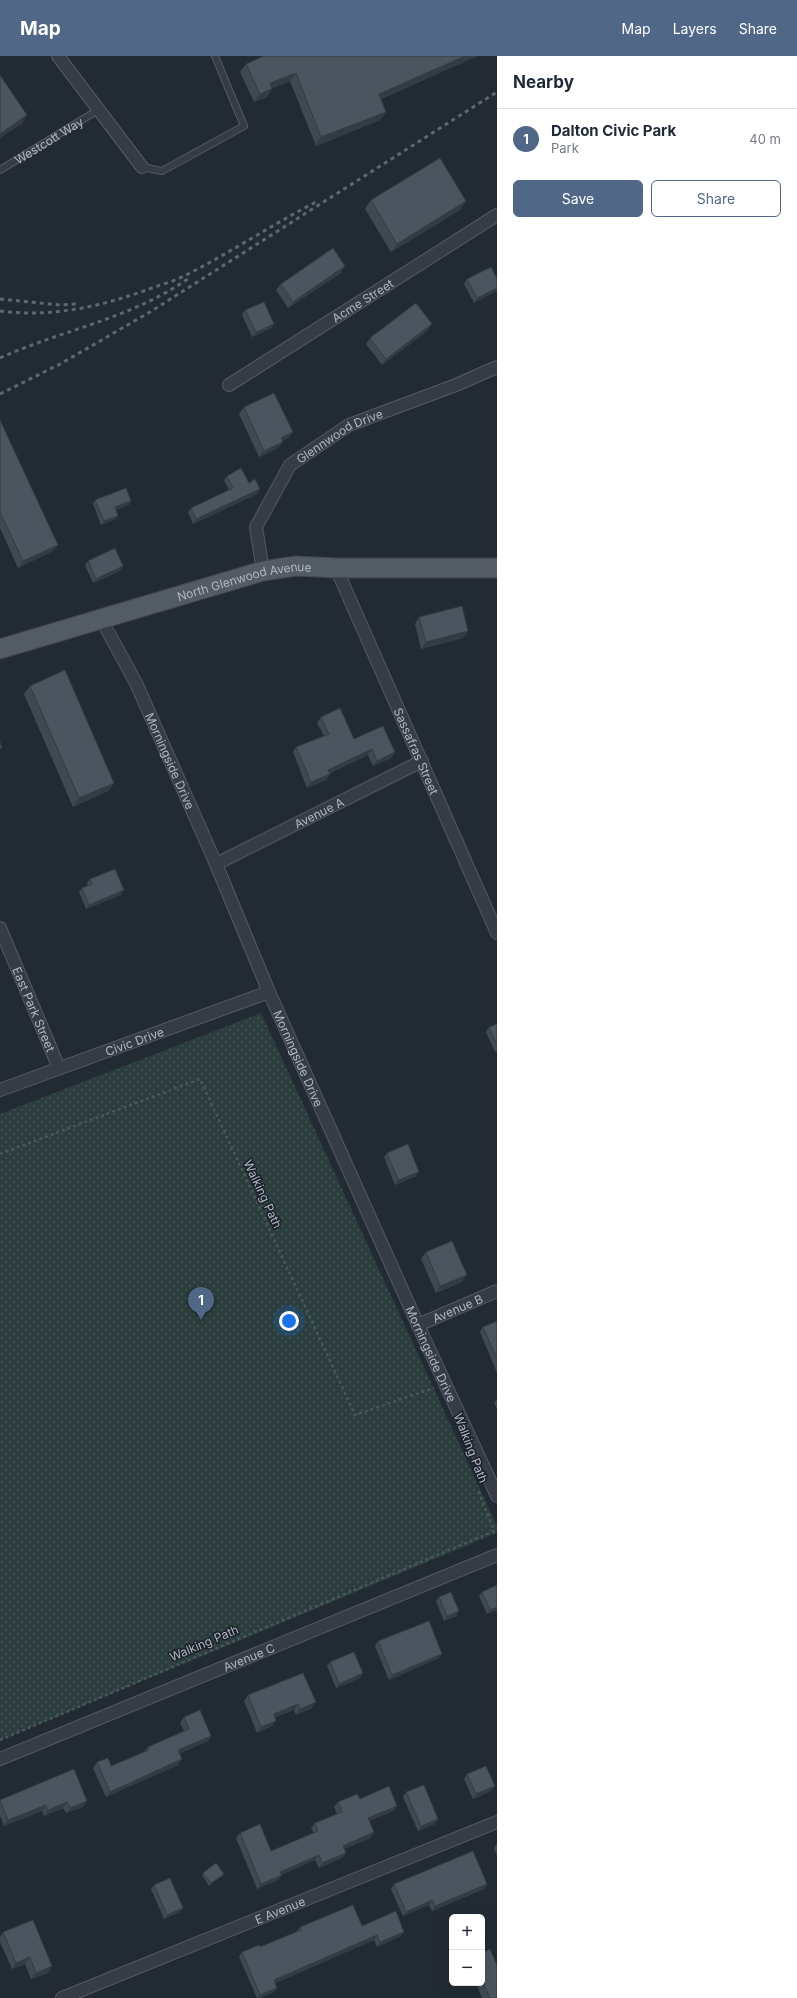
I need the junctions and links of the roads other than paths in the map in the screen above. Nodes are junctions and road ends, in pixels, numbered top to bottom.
1 (58, 56) edge
2 (215, 56) edge
3 (98, 110) junction
4 (142, 167) joint
5 (0, 170) edge
6 (497, 216) edge
7 (497, 367) edge
8 (229, 385) dead end
9 (336, 568) junction
10 (497, 568) edge
11 (263, 571) junction
12 (102, 619) junction
13 (0, 649) edge
14 (422, 761) junction
15 (216, 864) junction
16 (0, 928) edge
17 (497, 933) edge
18 (269, 992) junction
19 (59, 1068) junction
20 (0, 1090) edge
21 (497, 1290) edge
22 (418, 1325) junction
23 (497, 1496) edge
24 (497, 1555) edge
25 (0, 1759) edge
26 (497, 1822) edge
27 (62, 1998) edge

1 - 3 street, Westcott Way
2 - 4 lane
3 - 4 street, Westcott Way
3 - 5 lane, Westcott Way
6 - 8 street, Acme Street
7 - 11 street, Glennwood Drive
9 - 10 main road, North Glenwood Avenue
9 - 11 main road, North Glenwood Avenue
9 - 14 street, Sassafras Street
11 - 12 main road, North Glenwood Avenue
12 - 13 main road, North Glenwood Avenue
12 - 15 street, Morningside Drive
14 - 15 street, Avenue A
14 - 17 street, Sassafras Street
15 - 18 street, Morningside Drive
16 - 19 street, East Park Street
18 - 19 street, Civic Drive
18 - 22 street, Morningside Drive
19 - 20 street, Civic Drive
21 - 22 street, Avenue B
22 - 23 street, Morningside Drive
24 - 25 street, Avenue C
26 - 27 street, E Avenue

